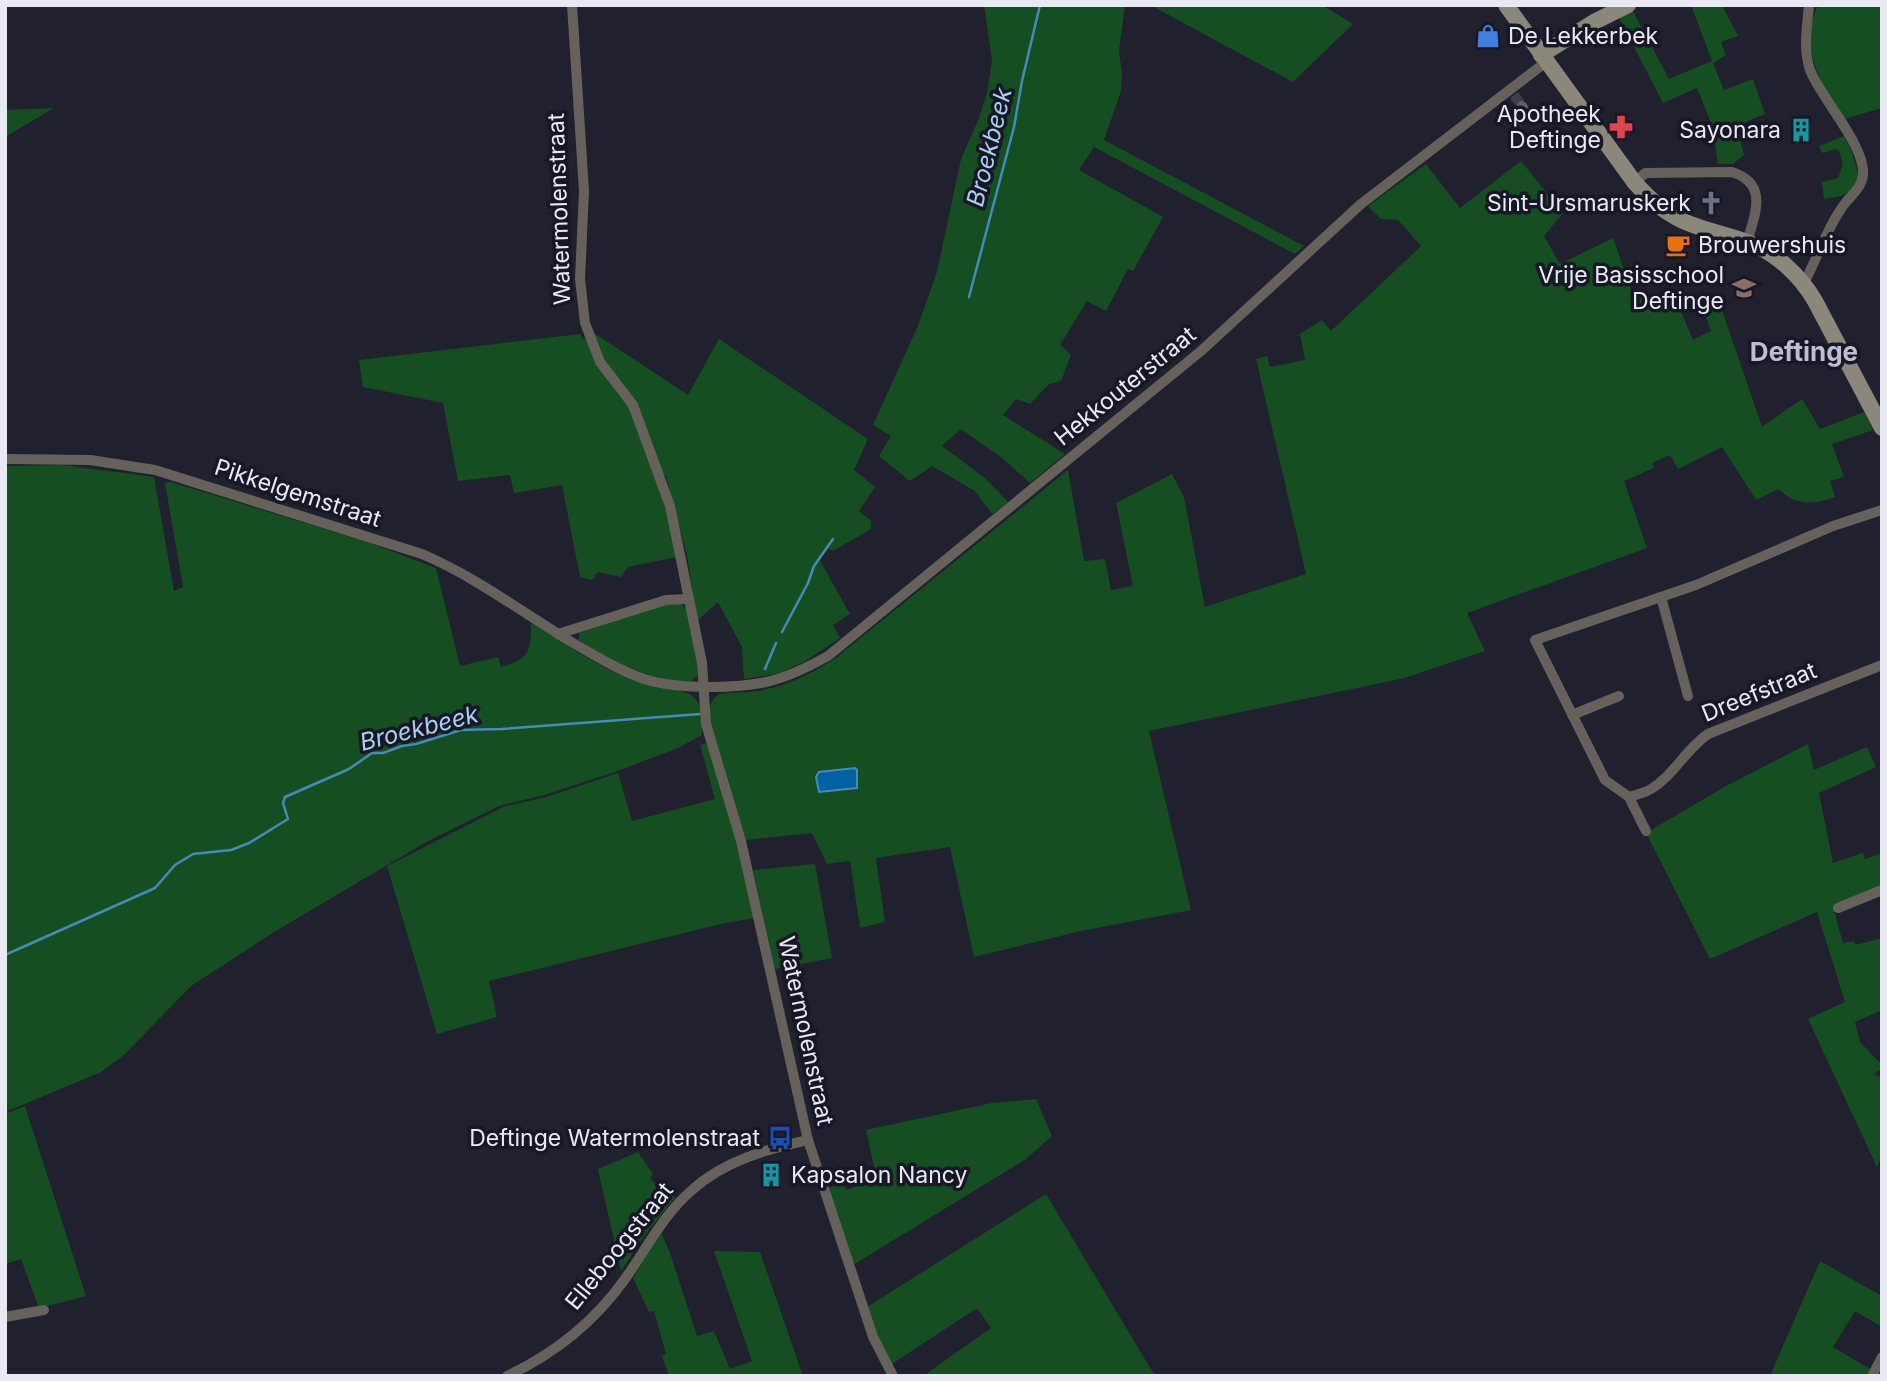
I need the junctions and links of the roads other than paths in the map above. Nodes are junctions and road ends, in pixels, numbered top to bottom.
1 (572, 5) edge
2 (1506, 5) edge
3 (1629, 5) edge
4 (1809, 5) edge
5 (1544, 59) junction
6 (1522, 106) dead end
7 (1516, 124) dead end
8 (1634, 183) junction
9 (1746, 242) junction
10 (1804, 283) junction
11 (1882, 428) edge
12 (5, 459) edge
13 (1882, 510) edge
14 (1661, 597) junction
15 (689, 598) junction
16 (558, 634) junction
17 (1882, 665) edge
18 (703, 687) junction
19 (1619, 696) dead end
20 (1688, 696) dead end
21 (1572, 715) junction
22 (1629, 797) junction
23 (1646, 831) dead end
24 (1882, 890) edge
25 (1838, 908) dead end
26 (808, 1140) junction
27 (44, 1310) dead end
28 (5, 1317) edge
29 (1882, 1357) edge
30 (507, 1376) edge
31 (893, 1376) edge
32 (1872, 1376) edge

1 - 15 street, Watermolenstraat
2 - 5 street
3 - 5 street
4 - 10 street
5 - 8 street
5 - 18 street, Hekkouterstraat
6 - 7 street
8 - 9 street
8 - 9 street
9 - 10 street
10 - 11 street
12 - 16 street, Pikkelgemstraat
13 - 14 street
14 - 20 street, Dreefstraat
14 - 21 street
15 - 16 street
15 - 18 street
16 - 18 street, Pikkelgemstraat
17 - 22 street, Dreefstraat
18 - 26 street, Watermolenstraat
19 - 21 street
21 - 22 street
22 - 23 street
24 - 25 street
26 - 30 street, Elleboogstraat
26 - 31 street, Watermolenstraat
27 - 28 street
29 - 32 street

